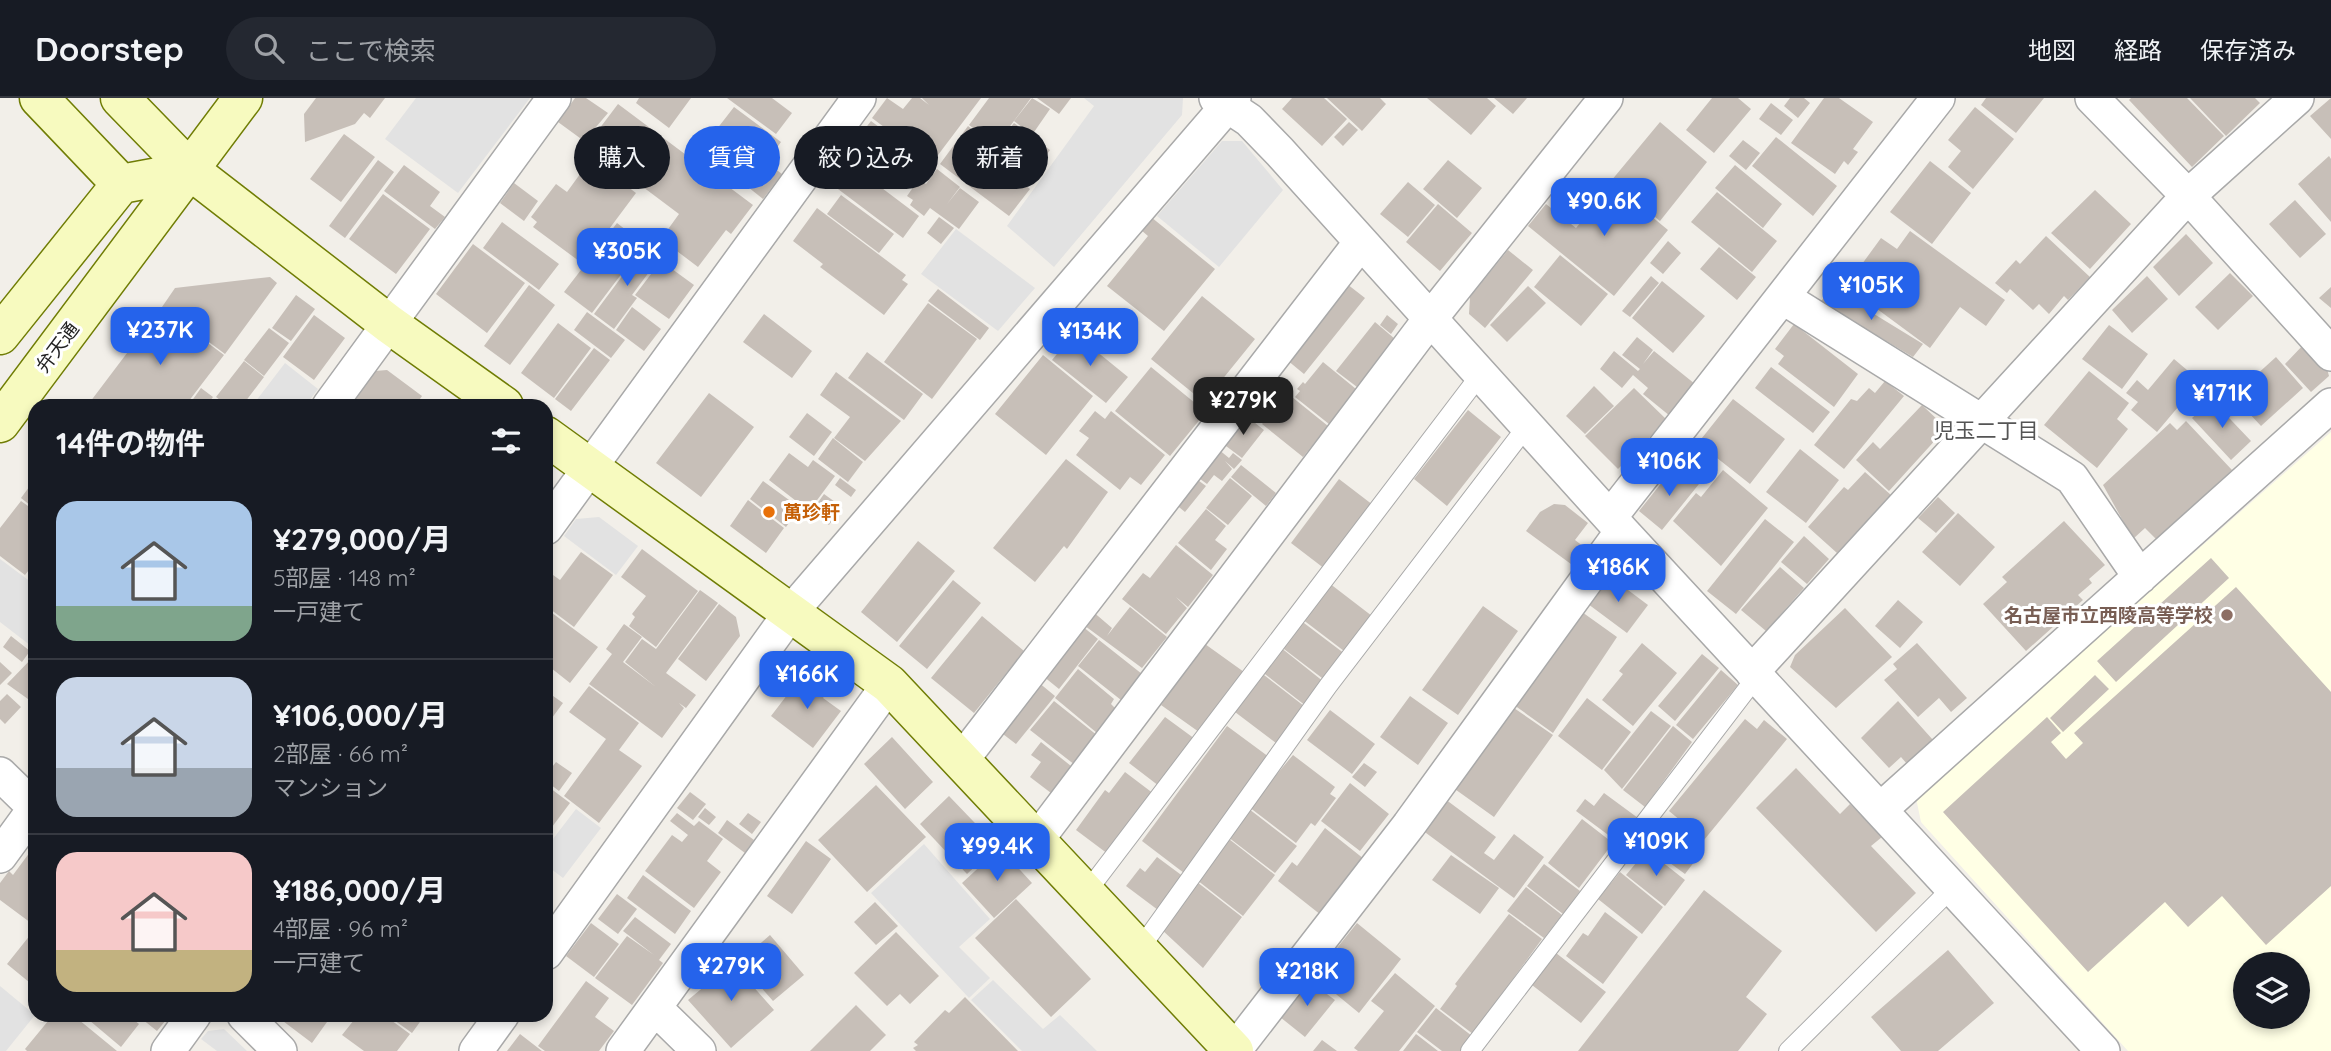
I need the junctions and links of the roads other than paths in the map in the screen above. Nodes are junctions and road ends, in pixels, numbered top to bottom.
1 (38, 98) edge
2 (120, 98) edge
3 (243, 98) edge
4 (554, 98) edge
5 (859, 98) edge
6 (1606, 98) edge
7 (1938, 98) edge
8 (2092, 98) edge
9 (2297, 98) edge
10 (1226, 101) edge
11 (191, 171) junction
12 (121, 184) junction
13 (2188, 196) junction
14 (1361, 242) junction
15 (1784, 298) junction
16 (1430, 319) junction
17 (389, 324) junction
18 (0, 335) edge
19 (2331, 354) edge
20 (1480, 375) junction
21 (335, 399) edge
22 (494, 399) edge
23 (2331, 405) edge
24 (1982, 422) junction
25 (0, 423) edge
26 (1527, 426) junction
27 (553, 441) edge
28 (589, 467) junction
29 (553, 518) edge
30 (1616, 524) junction
31 (2140, 577) junction
32 (791, 612) junction
33 (1755, 674) junction
34 (888, 684) junction
35 (961, 761) junction
36 (0, 774) edge
37 (28, 801) edge
38 (1880, 810) junction
39 (28, 818) edge
40 (1037, 841) junction
41 (0, 856) edge
42 (1952, 888) junction
43 (1086, 893) junction
44 (553, 943) edge
45 (1139, 950) junction
46 (654, 1008) junction
47 (189, 1022) edge
48 (251, 1022) edge
49 (497, 1022) edge
50 (168, 1051) edge
51 (280, 1051) edge
52 (476, 1051) edge
53 (623, 1051) edge
54 (699, 1051) edge
55 (1234, 1051) edge
56 (1470, 1051) edge
57 (1788, 1051) edge
58 (2103, 1051) edge

1 - 12 street
2 - 11 street
3 - 11 street, 弁天通
4 - 17 street
5 - 28 street
6 - 16 street
7 - 15 street
8 - 13 street
9 - 13 street
10 - 14 street
10 - 32 street
11 - 12 street
11 - 17 street
11 - 25 street, 弁天通
12 - 18 street
13 - 19 street
13 - 24 street
14 - 16 street
14 - 35 street
15 - 24 street
15 - 30 street
16 - 20 street
16 - 40 street
17 - 21 street
17 - 22 street
20 - 26 street
20 - 43 lane
23 - 31 street
24 - 31 street
24 - 33 street
26 - 30 street
26 - 45 lane
27 - 28 street
28 - 29 street
28 - 32 street
30 - 33 street
30 - 55 street
31 - 38 street
32 - 34 street
32 - 44 street
33 - 38 street
33 - 56 lane
34 - 35 street
34 - 46 street
35 - 40 street
36 - 37 street
38 - 42 street
39 - 41 street
40 - 43 street
42 - 57 lane
42 - 58 street
43 - 45 street
45 - 55 street
46 - 53 street
46 - 54 street
47 - 50 street
48 - 51 street
49 - 52 street

